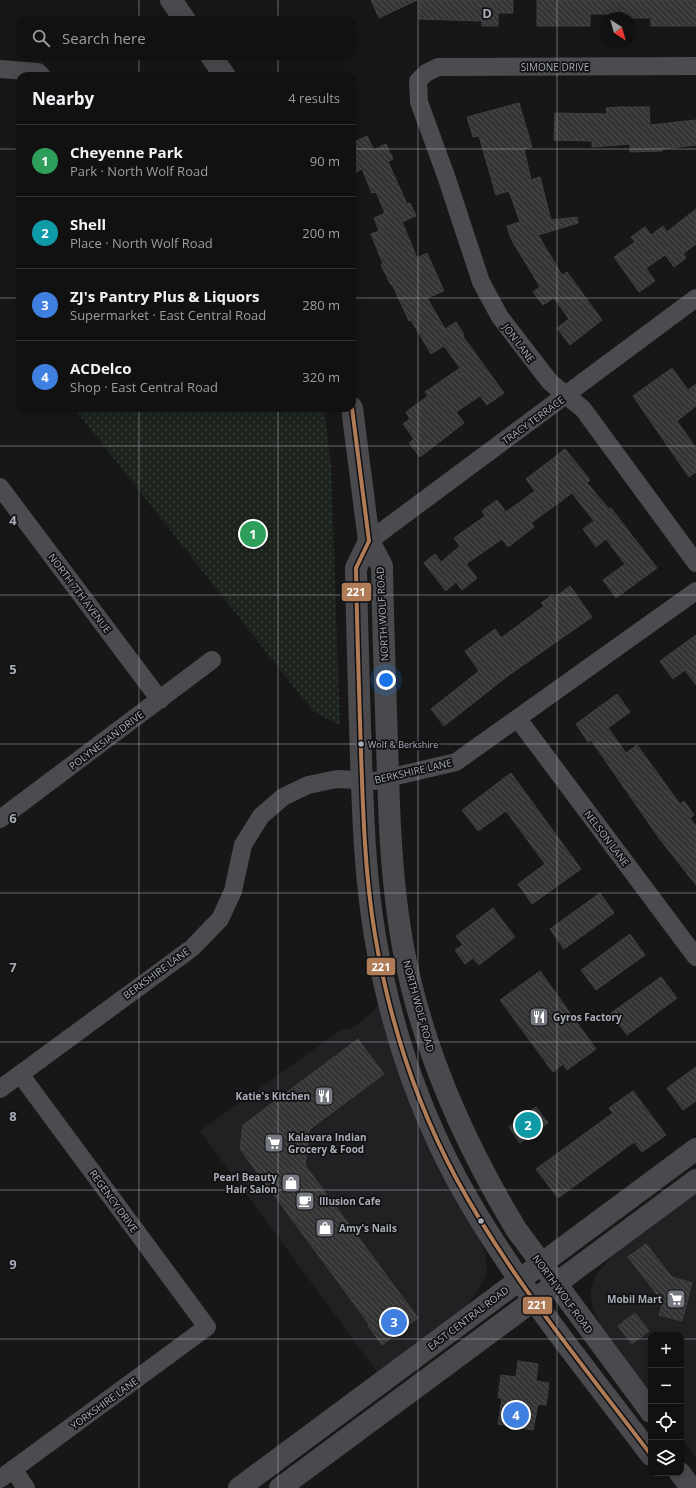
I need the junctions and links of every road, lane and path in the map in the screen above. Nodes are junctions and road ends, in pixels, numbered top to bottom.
1 (171, 0) edge
2 (182, 16) edge
3 (214, 60) edge
4 (696, 66) edge
5 (0, 68) edge
6 (38, 72) edge
7 (222, 72) edge
8 (418, 81) joint
9 (696, 298) edge
10 (565, 396) junction
11 (353, 412) edge
12 (0, 487) edge
13 (369, 541) junction
14 (696, 563) edge
15 (696, 591) edge
16 (212, 660) dead end
17 (160, 700) junction
18 (518, 719) junction
19 (388, 778) junction
20 (362, 781) junction
21 (0, 819) edge
22 (696, 957) edge
23 (20, 1074) junction
24 (0, 1089) edge
25 (696, 1149) edge
26 (696, 1180) edge
27 (541, 1263) junction
28 (520, 1279) junction
29 (556, 1284) junction
30 (535, 1300) junction
31 (208, 1328) joint
32 (648, 1408) edge
33 (648, 1451) edge
34 (7, 1474) edge
35 (682, 1476) edge
36 (26, 1488) edge
37 (240, 1488) edge
38 (280, 1488) edge
39 (691, 1488) edge

1 - 2 main road
3 - 7 main road
4 - 8 street, SIMONE DRIVE
5 - 6 street
8 - 10 street, JON LANE
9 - 10 street, TRACY TERRACE
10 - 13 street, TRACY TERRACE
10 - 14 street, JON LANE
11 - 13 main road, NORTH WOLF ROAD
12 - 17 street, NORTH 7TH AVENUE
13 - 19 main road, NORTH WOLF ROAD
13 - 20 main road
15 - 18 street, BERKSHIRE LANE
16 - 17 street, POLYNESIAN DRIVE
17 - 21 street, POLYNESIAN DRIVE
18 - 19 street, BERKSHIRE LANE
18 - 22 street, NELSON LANE
19 - 20 street, BERKSHIRE LANE
19 - 27 main road, NORTH WOLF ROAD
20 - 23 street, BERKSHIRE LANE
20 - 28 main road
23 - 24 street, BERKSHIRE LANE
23 - 31 street, REGENCY DRIVE
25 - 27 main road, EAST CENTRAL ROAD
26 - 29 main road
27 - 28 main road, EAST CENTRAL ROAD
27 - 29 main road, NORTH WOLF ROAD
28 - 30 main road
28 - 37 main road, EAST CENTRAL ROAD
29 - 30 main road
29 - 32 main road, NORTH WOLF ROAD
30 - 33 main road
30 - 38 main road
31 - 34 street, YORKSHIRE LANE
34 - 36 street
35 - 39 main road

